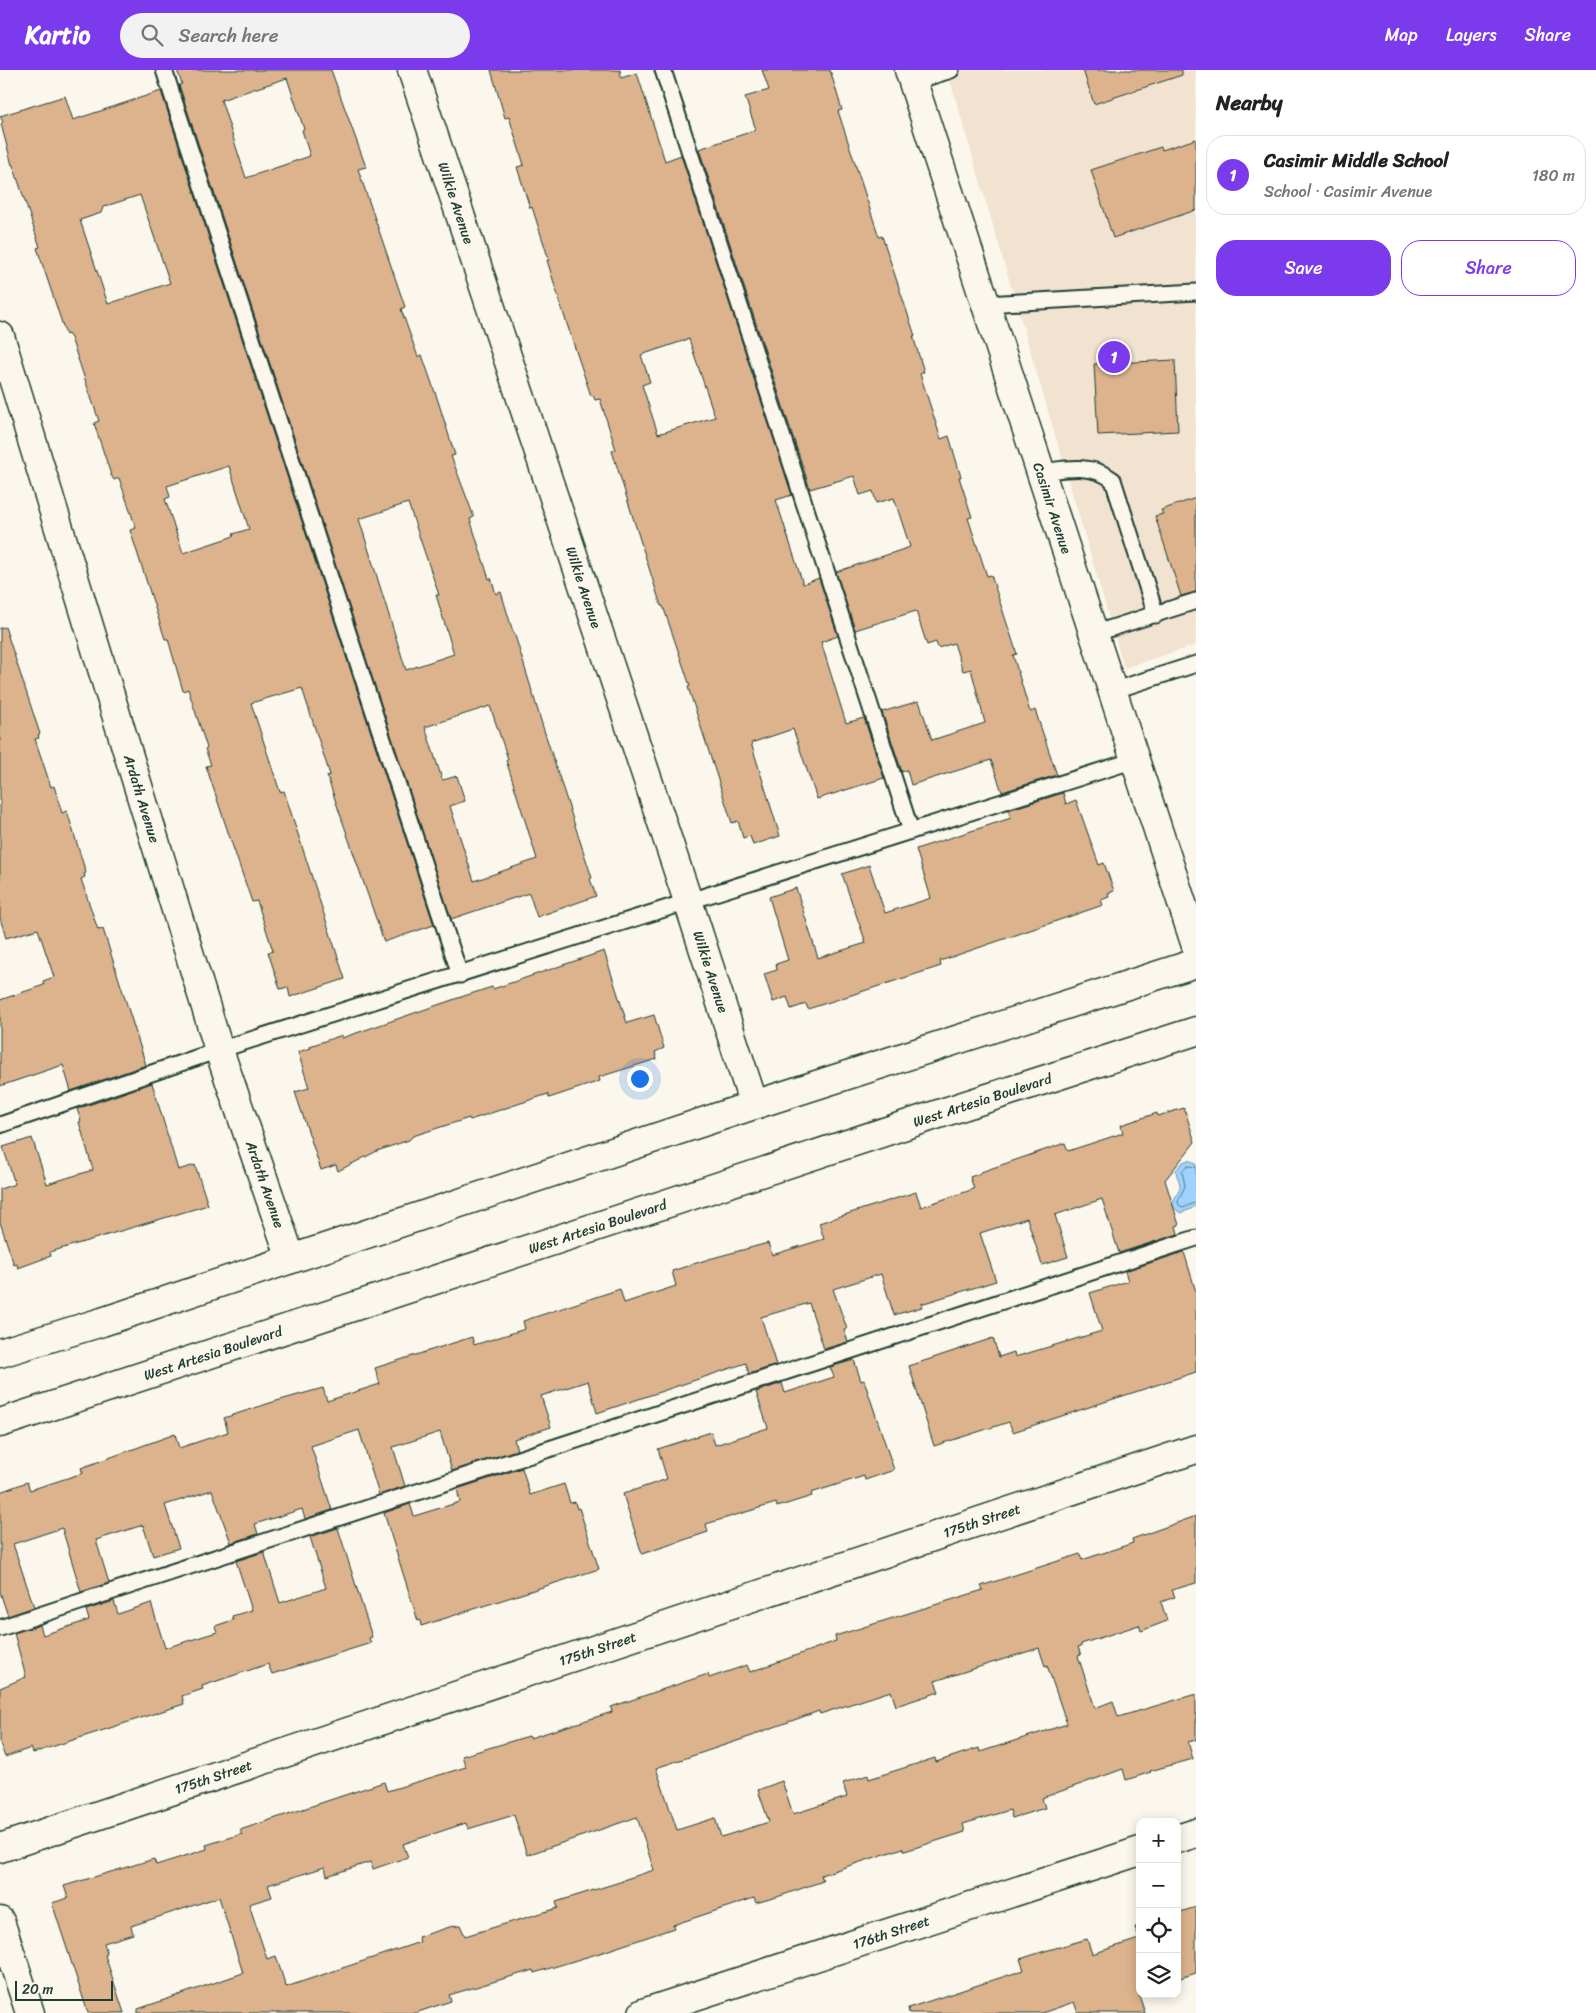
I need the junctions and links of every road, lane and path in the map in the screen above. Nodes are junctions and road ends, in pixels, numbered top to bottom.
1 (164, 70) edge
2 (412, 70) edge
3 (663, 70) edge
4 (951, 70) edge
5 (911, 76) edge
6 (1196, 292) edge
7 (986, 304) junction
8 (0, 336) edge
9 (1041, 472) junction
10 (1196, 601) edge
11 (1156, 615) junction
12 (1093, 634) junction
13 (1196, 664) edge
14 (1112, 691) junction
15 (1135, 760) junction
16 (910, 831) junction
17 (688, 901) junction
18 (1196, 946) edge
19 (1196, 963) edge
20 (460, 975) junction
21 (1196, 1031) edge
22 (219, 1050) junction
23 (754, 1105) junction
24 (1, 1123) edge
25 (1196, 1238) edge
26 (291, 1259) junction
27 (0, 1353) edge
28 (0, 1424) edge
29 (1196, 1449) edge
30 (0, 1628) edge
31 (1196, 1833) edge
32 (1181, 1838) edge
33 (0, 1848) edge
34 (1136, 1853) edge
35 (0, 1921) edge
36 (30, 2013) edge
37 (643, 2013) edge

1 - 20 lane
2 - 17 street, Wilkie Avenue
3 - 16 lane
4 - 5 lane
5 - 7 street, Casimir Avenue
6 - 7 lane
7 - 9 street, Casimir Avenue
8 - 22 street, Ardath Avenue
9 - 11 lane
9 - 12 street, Casimir Avenue
10 - 11 lane
11 - 12 lane
12 - 14 street, Casimir Avenue
13 - 14 lane
14 - 15 street, Casimir Avenue
15 - 16 lane
15 - 18 street, Casimir Avenue
16 - 17 lane
17 - 20 lane
17 - 23 street, Wilkie Avenue
19 - 23 street
20 - 22 lane
21 - 28 street, West Artesia Boulevard
22 - 24 lane
22 - 26 street, Ardath Avenue
23 - 26 street
25 - 30 lane
26 - 27 street
29 - 33 street, 175th Street
31 - 32 street
34 - 37 street, 176th Street
35 - 36 street

